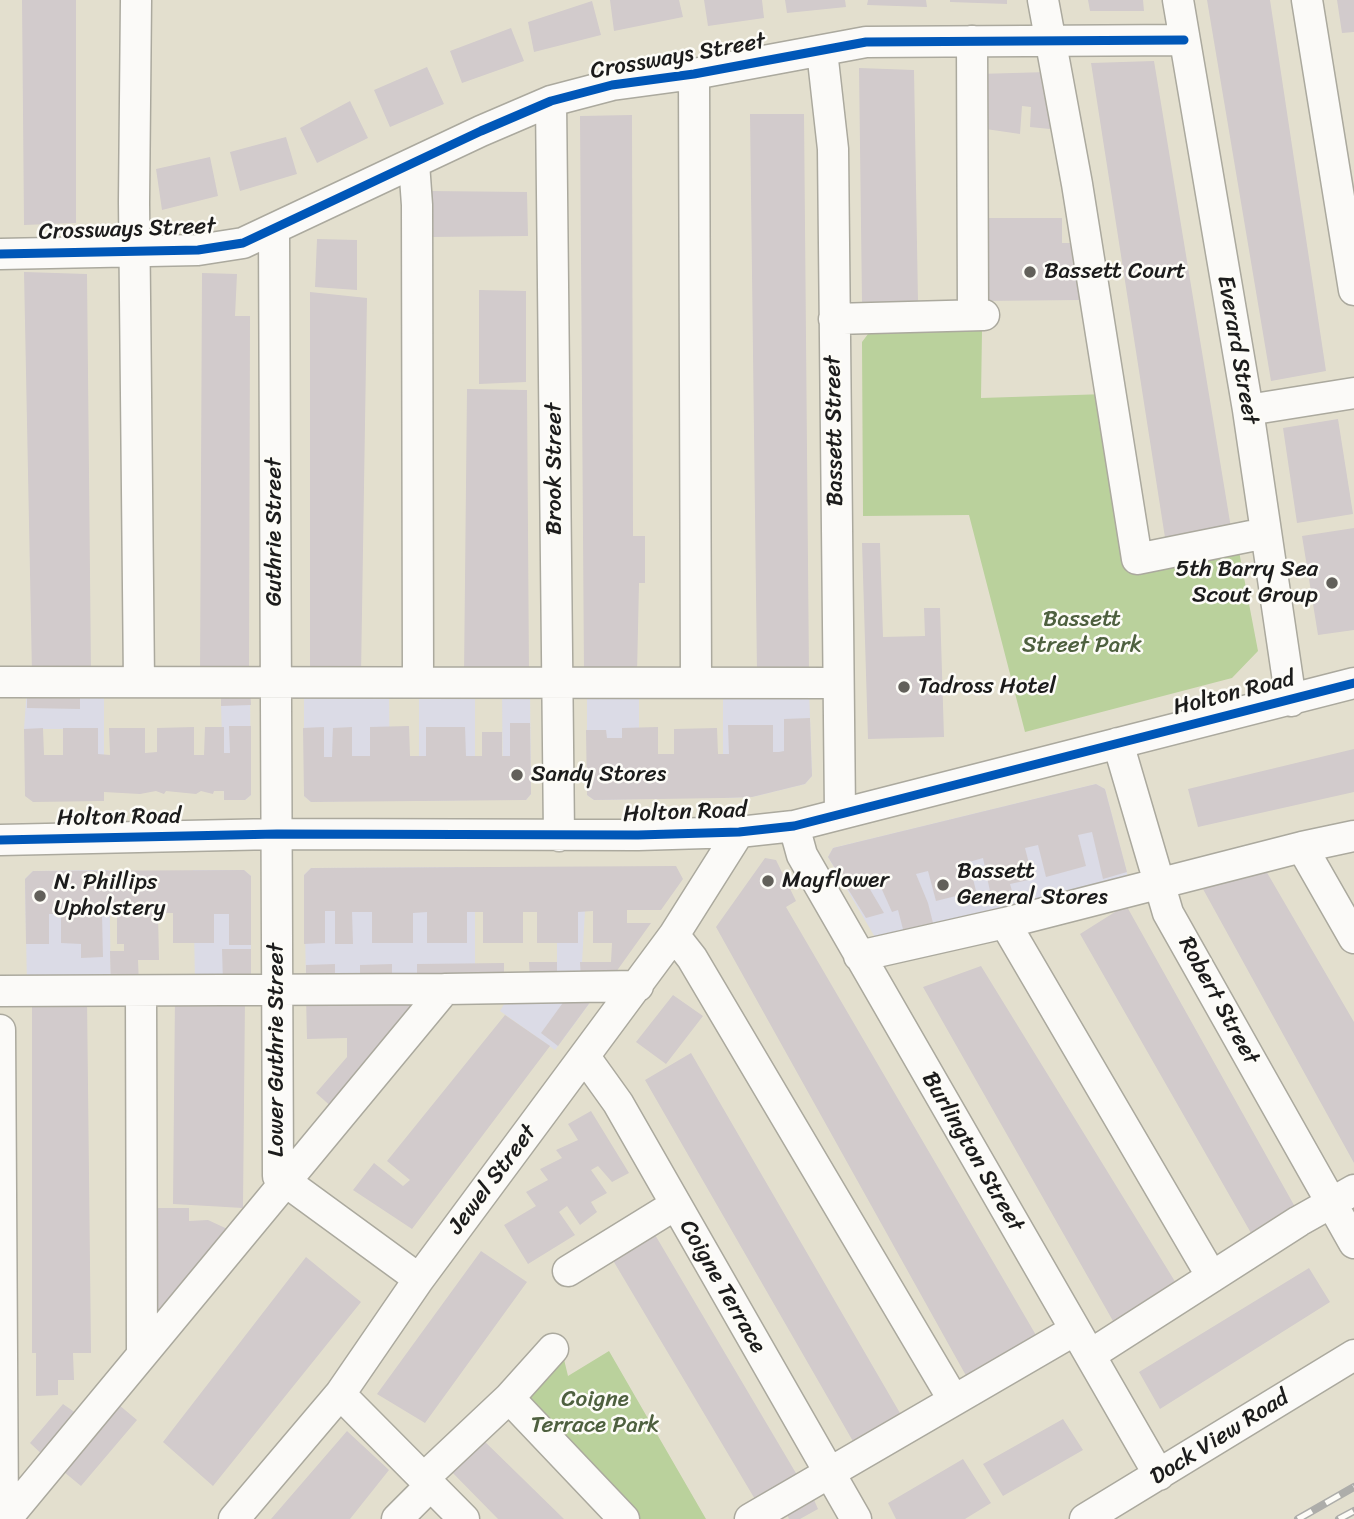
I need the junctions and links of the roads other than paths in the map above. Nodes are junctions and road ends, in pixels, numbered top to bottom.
1 (136, 0) edge
2 (1043, 0) edge
3 (1178, 0) edge
4 (1307, 0) edge
5 (1184, 40) junction
6 (972, 41) junction
7 (1051, 43) junction
8 (822, 51) junction
9 (694, 74) junction
10 (551, 101) junction
11 (414, 163) junction
12 (274, 229) junction
13 (134, 251) junction
14 (0, 254) edge
15 (1354, 290) edge
16 (834, 319) junction
17 (1354, 393) edge
18 (1248, 410) junction
19 (1266, 533) junction
20 (418, 681) junction
21 (557, 681) junction
22 (696, 681) junction
23 (0, 682) edge
24 (139, 682) junction
25 (275, 683) junction
26 (838, 683) junction
27 (1354, 683) edge
28 (1291, 701) junction
29 (1118, 743) junction
30 (840, 812) junction
31 (794, 826) junction
32 (739, 832) junction
33 (276, 834) junction
34 (559, 836) junction
35 (1354, 836) edge
36 (0, 840) edge
37 (1302, 846) junction
38 (1158, 886) junction
39 (1005, 923) junction
40 (674, 935) junction
41 (1354, 938) edge
42 (859, 956) junction
43 (638, 986) junction
44 (445, 989) junction
45 (141, 990) junction
46 (0, 991) edge
47 (277, 991) junction
48 (0, 1030) edge
49 (585, 1057) junction
50 (284, 1182) junction
51 (1342, 1195) edge
52 (676, 1205) junction
53 (1354, 1243) edge
54 (568, 1271) dead end
55 (1212, 1277) junction
56 (419, 1279) junction
57 (1083, 1342) junction
58 (554, 1349) dead end
59 (142, 1355) junction
60 (1354, 1355) edge
61 (341, 1394) junction
62 (509, 1398) junction
63 (953, 1399) junction
64 (828, 1473) junction
65 (1159, 1475) junction
66 (427, 1481) junction
67 (4, 1519) edge
68 (234, 1519) edge
69 (397, 1519) edge
70 (464, 1519) edge
71 (624, 1519) edge
72 (750, 1519) edge
73 (856, 1519) edge
74 (1085, 1519) edge

1 - 13 street
2 - 7 street
3 - 5 street, Everard Street
4 - 15 street
5 - 7 street, Crossways Street
5 - 18 street, Everard Street
6 - 7 street, Crossways Street
6 - 8 street, Crossways Street
6 - 16 street
7 - 19 street
8 - 9 street, Crossways Street
8 - 16 street, Bassett Street
9 - 10 street, Crossways Street
9 - 22 street
10 - 11 street, Crossways Street
10 - 21 street, Brook Street
11 - 12 street, Crossways Street
11 - 20 street
12 - 13 street, Crossways Street
12 - 25 street, Guthrie Street
13 - 14 street, Crossways Street
13 - 24 street
16 - 26 street, Bassett Street
17 - 18 street
18 - 19 street, Everard Street
19 - 28 street, Everard Street
20 - 21 street
20 - 25 street
21 - 22 street
21 - 34 street, Brook Street
22 - 26 street
23 - 24 street
24 - 25 street
25 - 33 street, Guthrie Street
26 - 30 street, Bassett Street
27 - 28 street, Holton Road
28 - 29 street, Holton Road
29 - 30 street, Holton Road
29 - 38 street, Robert Street
30 - 31 street, Holton Road
31 - 32 street, Holton Road
31 - 42 street, Burlington Street
32 - 34 street, Holton Road
32 - 40 street, Jewel Street
33 - 34 street, Holton Road
33 - 36 street, Holton Road
33 - 47 street, Lower Guthrie Street
35 - 37 street
37 - 38 street
37 - 41 street
38 - 39 street
38 - 51 street, Robert Street
39 - 42 street
39 - 55 street
40 - 43 street, Jewel Street
40 - 63 street
42 - 57 street, Burlington Street
43 - 44 street
43 - 49 street, Jewel Street
44 - 47 street
44 - 50 street
45 - 46 street
45 - 47 street
45 - 59 street
47 - 50 street, Lower Guthrie Street
48 - 67 street
49 - 52 street, Coigne Terrace
49 - 56 street, Jewel Street
50 - 56 street, Lower Guthrie Street
50 - 59 street
51 - 53 street, Robert Street
51 - 55 street
52 - 54 street
52 - 64 street, Coigne Terrace
55 - 57 street
56 - 61 street, Jewel Street
57 - 63 street
57 - 65 street, Burlington Street
58 - 62 street
59 - 67 street
60 - 65 street, Dock View Road
61 - 66 street
61 - 68 street, Jewel Street
62 - 66 street
62 - 71 street
63 - 64 street
64 - 72 street
64 - 73 street, Coigne Terrace
65 - 74 street, Dock View Road
66 - 69 street
66 - 70 street

